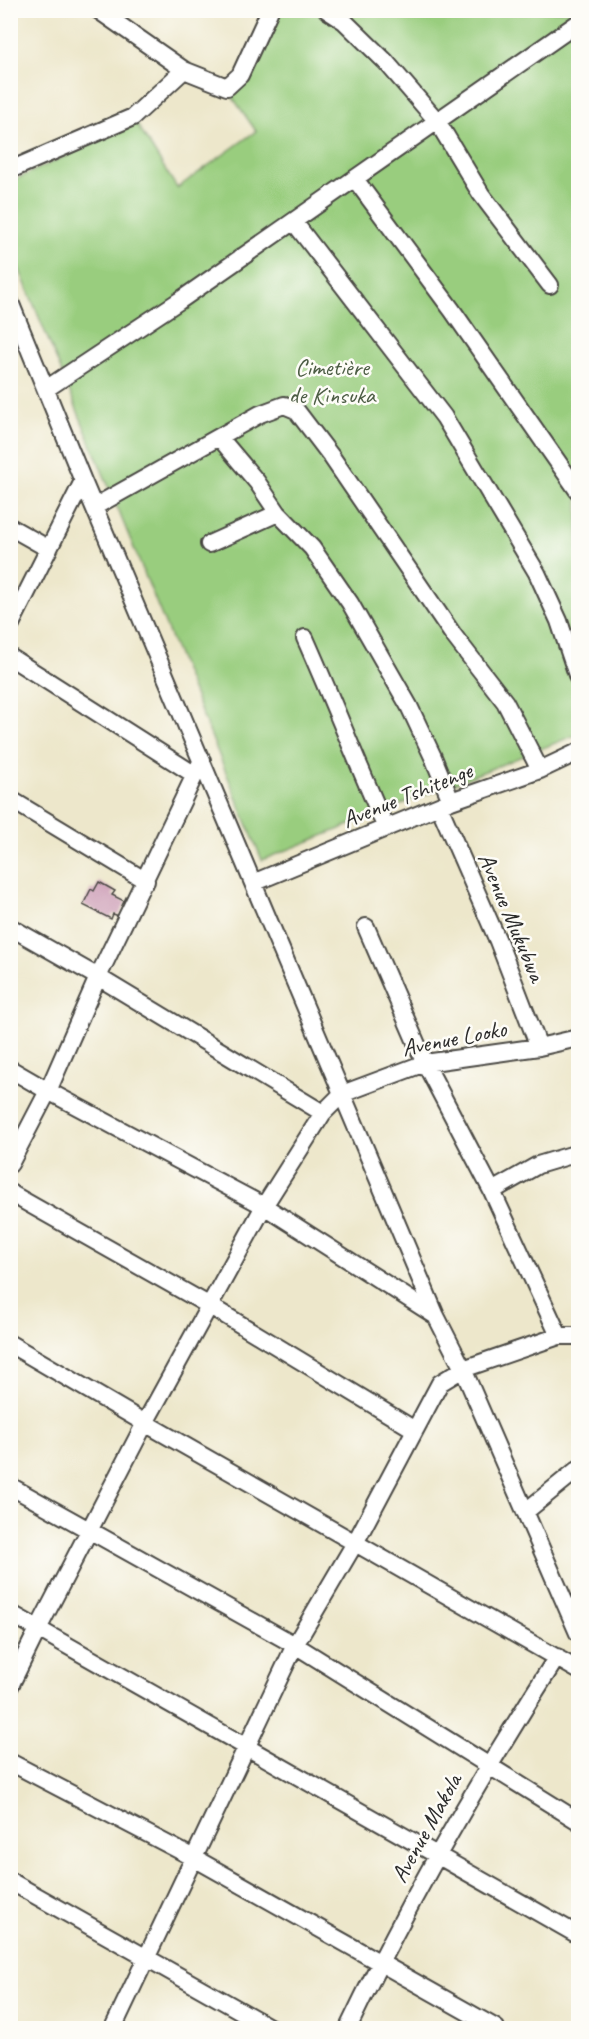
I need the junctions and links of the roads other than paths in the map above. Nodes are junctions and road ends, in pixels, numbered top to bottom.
1 (98, 10) edge
2 (270, 10) edge
3 (327, 10) edge
4 (579, 23) edge
5 (184, 70) junction
6 (437, 122) junction
7 (10, 170) edge
8 (355, 179) junction
9 (294, 222) junction
10 (550, 285) dead end
11 (10, 302) edge
12 (45, 389) junction
13 (219, 437) junction
14 (82, 481) junction
15 (579, 491) edge
16 (94, 507) junction
17 (278, 513) junction
18 (10, 527) edge
19 (209, 544) dead end
20 (49, 549) junction
21 (10, 626) edge
22 (305, 638) dead end
23 (10, 657) edge
24 (579, 678) edge
25 (578, 754) edge
26 (198, 767) junction
27 (540, 770) junction
28 (10, 799) edge
29 (445, 804) junction
30 (386, 828) junction
31 (146, 881) junction
32 (253, 883) junction
33 (10, 927) edge
34 (366, 927) dead end
35 (98, 977) junction
36 (579, 1038) edge
37 (539, 1047) junction
38 (425, 1064) junction
39 (10, 1069) edge
40 (48, 1091) junction
41 (342, 1094) junction
42 (323, 1113) junction
43 (579, 1153) edge
44 (10, 1164) edge
45 (492, 1191) junction
46 (10, 1193) edge
47 (264, 1206) junction
48 (210, 1306) junction
49 (436, 1316) junction
50 (559, 1336) junction
51 (579, 1336) edge
52 (10, 1344) edge
53 (463, 1369) junction
54 (145, 1423) junction
55 (415, 1430) junction
56 (579, 1470) edge
57 (10, 1486) edge
58 (525, 1512) junction
59 (91, 1530) junction
60 (355, 1543) junction
61 (10, 1613) edge
62 (38, 1629) junction
63 (579, 1634) edge
64 (295, 1646) junction
65 (556, 1657) junction
66 (579, 1670) edge
67 (10, 1686) edge
68 (247, 1748) junction
69 (10, 1762) edge
70 (489, 1764) junction
71 (579, 1821) edge
72 (437, 1856) junction
73 (194, 1858) junction
74 (10, 1881) edge
75 (579, 1935) edge
76 (147, 1958) junction
77 (380, 1962) junction
78 (113, 2028) edge
79 (271, 2028) edge
80 (348, 2028) edge
81 (496, 2028) edge

1 - 5 street
2 - 5 street
3 - 6 street
4 - 6 street
5 - 7 street
6 - 8 street
6 - 10 street
8 - 9 street
8 - 15 street
9 - 12 street
9 - 24 street
11 - 12 street
12 - 14 street
13 - 16 street
13 - 17 street, Avenue Mukubwa
13 - 27 street
14 - 16 street
14 - 20 street
16 - 26 street
17 - 19 street
17 - 29 street, Avenue Mukubwa
18 - 20 street
20 - 21 street
22 - 30 street
23 - 26 street
25 - 27 street, Avenue Tshitenge
26 - 31 street
26 - 32 street
27 - 29 street, Avenue Tshitenge
28 - 31 street
29 - 30 street, Avenue Tshitenge
29 - 37 street, Avenue Mukubwa
30 - 32 street, Avenue Tshitenge
31 - 35 street
32 - 41 street
33 - 35 street
34 - 38 street
35 - 40 street
35 - 42 street
36 - 37 street, Avenue Looko
37 - 38 street, Avenue Looko
38 - 41 street, Avenue Looko
38 - 45 street
39 - 40 street
40 - 44 street
40 - 47 street
41 - 42 street
41 - 49 street
42 - 47 street
43 - 45 street
45 - 50 street
46 - 48 street
47 - 48 street
47 - 49 street
48 - 54 street
48 - 55 street
49 - 53 street
50 - 51 street
50 - 53 street
52 - 54 street
53 - 55 street
53 - 58 street
54 - 59 street
54 - 60 street
55 - 60 street
56 - 58 street
57 - 59 street
58 - 63 street
59 - 62 street
59 - 64 street
60 - 64 street
60 - 65 street
61 - 62 street
62 - 67 street
62 - 68 street
64 - 68 street
64 - 70 street
65 - 66 street
65 - 70 street, Avenue Makola
68 - 72 street
68 - 73 street
69 - 73 street
70 - 71 street
70 - 72 street, Avenue Makola
72 - 75 street
72 - 77 street, Avenue Makola
73 - 76 street
73 - 77 street
74 - 76 street
76 - 78 street
76 - 79 street
77 - 80 street, Avenue Makola
77 - 81 street

